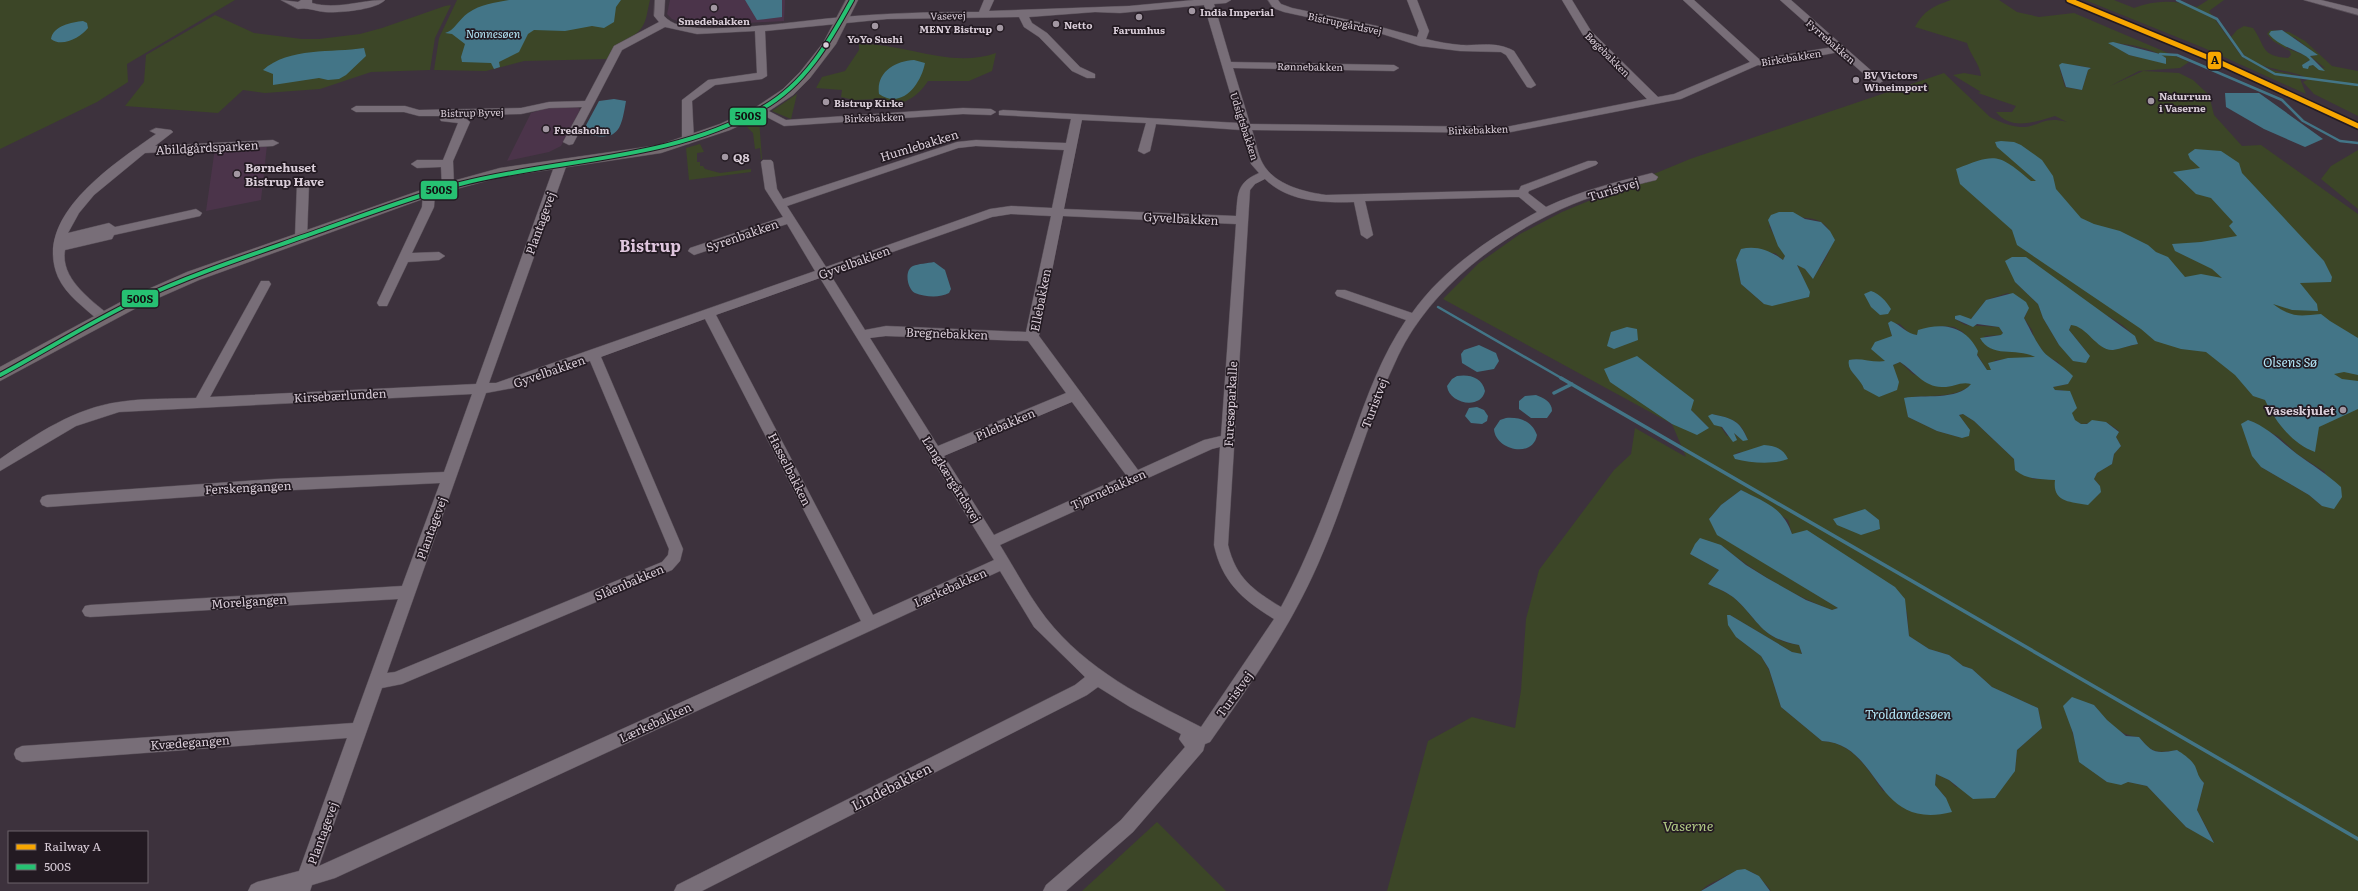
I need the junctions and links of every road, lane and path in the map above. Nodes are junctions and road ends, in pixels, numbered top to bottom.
1 (286, 0) edge
2 (380, 0) edge
3 (660, 0) edge
4 (852, 0) edge
5 (989, 0) edge
6 (1226, 0) edge
7 (1272, 0) edge
8 (1412, 0) edge
9 (1567, 0) edge
10 (1688, 0) edge
11 (1784, 0) edge
12 (2309, 0) edge
13 (305, 2) edge
14 (1208, 2) junction
15 (1139, 4) edge
16 (2358, 12) edge
17 (983, 14) junction
18 (1023, 14) junction
19 (843, 19) junction
20 (665, 23) junction
21 (760, 28) junction
22 (1420, 43) junction
23 (1840, 49) junction
24 (1755, 62) junction
25 (1226, 66) junction
26 (1394, 68) dead end
27 (1091, 76) dead end
28 (1878, 81) dead end
29 (1531, 85) dead end
30 (1656, 102) junction
31 (589, 104) junction
32 (356, 109) dead end
33 (761, 110) junction
34 (991, 112) dead end
35 (1003, 113) dead end
36 (1077, 116) junction
37 (368, 118) dead end
38 (1152, 120) junction
39 (1245, 127) junction
40 (156, 131) dead end
41 (688, 141) junction
42 (569, 142) dead end
43 (272, 143) dead end
44 (1071, 147) junction
45 (142, 150) junction
46 (423, 151) dead end
47 (1144, 151) dead end
48 (767, 162) dead end
49 (446, 163) junction
50 (1592, 163) dead end
51 (561, 164) junction
52 (1265, 175) junction
53 (1652, 177) dead end
54 (303, 184) dead end
55 (448, 186) junction
56 (429, 192) junction
57 (1522, 194) junction
58 (1359, 199) junction
59 (781, 204) junction
60 (1058, 212) junction
61 (1545, 212) junction
62 (196, 213) dead end
63 (790, 219) junction
64 (1240, 220) junction
65 (1367, 235) dead end
66 (302, 236) junction
67 (60, 243) junction
68 (694, 251) dead end
69 (438, 256) dead end
70 (404, 258) junction
71 (823, 273) junction
72 (265, 284) dead end
73 (1341, 293) dead end
74 (383, 303) dead end
75 (709, 314) junction
76 (104, 318) junction
77 (1414, 318) junction
78 (862, 335) junction
79 (1032, 337) junction
80 (594, 355) junction
81 (0, 374) edge
82 (481, 388) junction
83 (1075, 395) junction
84 (200, 403) junction
85 (1228, 440) junction
86 (936, 453) junction
87 (0, 466) edge
88 (449, 477) junction
89 (1135, 477) junction
90 (47, 501) dead end
91 (991, 543) junction
92 (1003, 563) junction
93 (408, 592) junction
94 (90, 611) dead end
95 (1283, 616) junction
96 (870, 624) junction
97 (1098, 677) junction
98 (376, 682) junction
99 (358, 730) junction
100 (1195, 738) junction
101 (22, 754) dead end
102 (303, 884) edge
103 (256, 891) edge
104 (683, 891) edge
105 (1052, 891) edge

1 - 13 street
2 - 13 street
3 - 20 street
4 - 19 main road
5 - 17 street
6 - 14 street, Vasevej
7 - 22 street, Bistrupgårdsvej
8 - 22 street
9 - 30 street, Bøgebakken
10 - 24 street
11 - 23 street, Fyrrebakken
12 - 16 street
14 - 15 street, Vasevej
14 - 25 street, Udsigtsbakken
15 - 18 street, Vasevej
17 - 18 street, Vasevej
17 - 19 street, Vasevej
18 - 27 street
19 - 21 street, Vasevej
19 - 33 main road
20 - 21 street, Vasevej
20 - 31 street
21 - 41 street
22 - 29 street, Bistrupgårdsvej
23 - 24 street, Birkebakken
23 - 28 street, Fyrrebakken
24 - 30 street, Birkebakken
25 - 26 street, Rønnebakken
25 - 39 street, Udsigtsbakken
30 - 39 street, Birkebakken
31 - 32 street, Bistrup Byvej
31 - 42 street
33 - 34 street, Birkebakken
33 - 41 main road
35 - 36 street, Birkebakken
36 - 38 street, Birkebakken
36 - 44 street, Ellebakken
37 - 49 street
38 - 39 street, Birkebakken
38 - 47 street
39 - 52 street, Udsigtsbakken
40 - 45 street, Abildgårdsparken
41 - 51 main road
43 - 45 street, Abildgårdsparken
44 - 59 street, Humlebakken
44 - 60 street, Ellebakken
45 - 67 street, Abildgårdsparken
46 - 49 street
48 - 59 street, Langkærgårdsvej
49 - 55 street
50 - 57 street
51 - 55 main road
51 - 82 street, Plantagevej
52 - 58 street, Udsigtsbakken
52 - 64 street, Furesøparkalle
53 - 61 street, Turistvej
54 - 66 street
55 - 56 main road
56 - 66 main road
56 - 70 street
57 - 58 street, Udsigtsbakken
57 - 61 street
58 - 65 street
59 - 63 street, Langkærgårdsvej
60 - 64 street, Gyvelbakken
60 - 71 street, Gyvelbakken
60 - 79 street, Ellebakken
61 - 77 street, Turistvej
62 - 67 street
63 - 68 street, Syrenbakken
63 - 71 street, Langkærgårdsvej
64 - 85 street, Furesøparkalle
66 - 76 main road
67 - 76 street
69 - 70 street
70 - 74 street
71 - 75 street, Gyvelbakken
71 - 78 street, Langkærgårdsvej
72 - 84 street
73 - 77 street
75 - 80 street, Gyvelbakken
75 - 96 street, Hasselbakken
76 - 81 main road
77 - 95 street, Turistvej
78 - 79 street, Bregnebakken
78 - 86 street, Langkærgårdsvej
79 - 83 street, Ellebakken
80 - 82 street, Gyvelbakken
80 - 98 street, Slåenbakken
82 - 84 street, Kirsebærlunden
82 - 88 street, Plantagevej
83 - 86 street, Pilebakken
83 - 89 street, Ellebakken
84 - 87 street, Kirsebærlunden
85 - 89 street, Tjørnebakken
85 - 95 street, Furesøparkalle
86 - 91 street, Langkærgårdsvej
88 - 90 street, Ferskengangen
88 - 93 street, Plantagevej
89 - 91 street, Tjørnebakken
91 - 92 street, Langkærgårdsvej
92 - 96 street, Lærkebakken
92 - 97 street, Langkærgårdsvej
93 - 94 street, Morelgangen
93 - 98 street, Plantagevej
95 - 100 street, Turistvej
96 - 102 street, Lærkebakken
97 - 100 street, Langkærgårdsvej
97 - 104 street, Lindebakken
98 - 99 street, Plantagevej
99 - 101 street, Kvædegangen
99 - 102 street, Plantagevej
100 - 105 street
102 - 103 street, Lærkebakken

